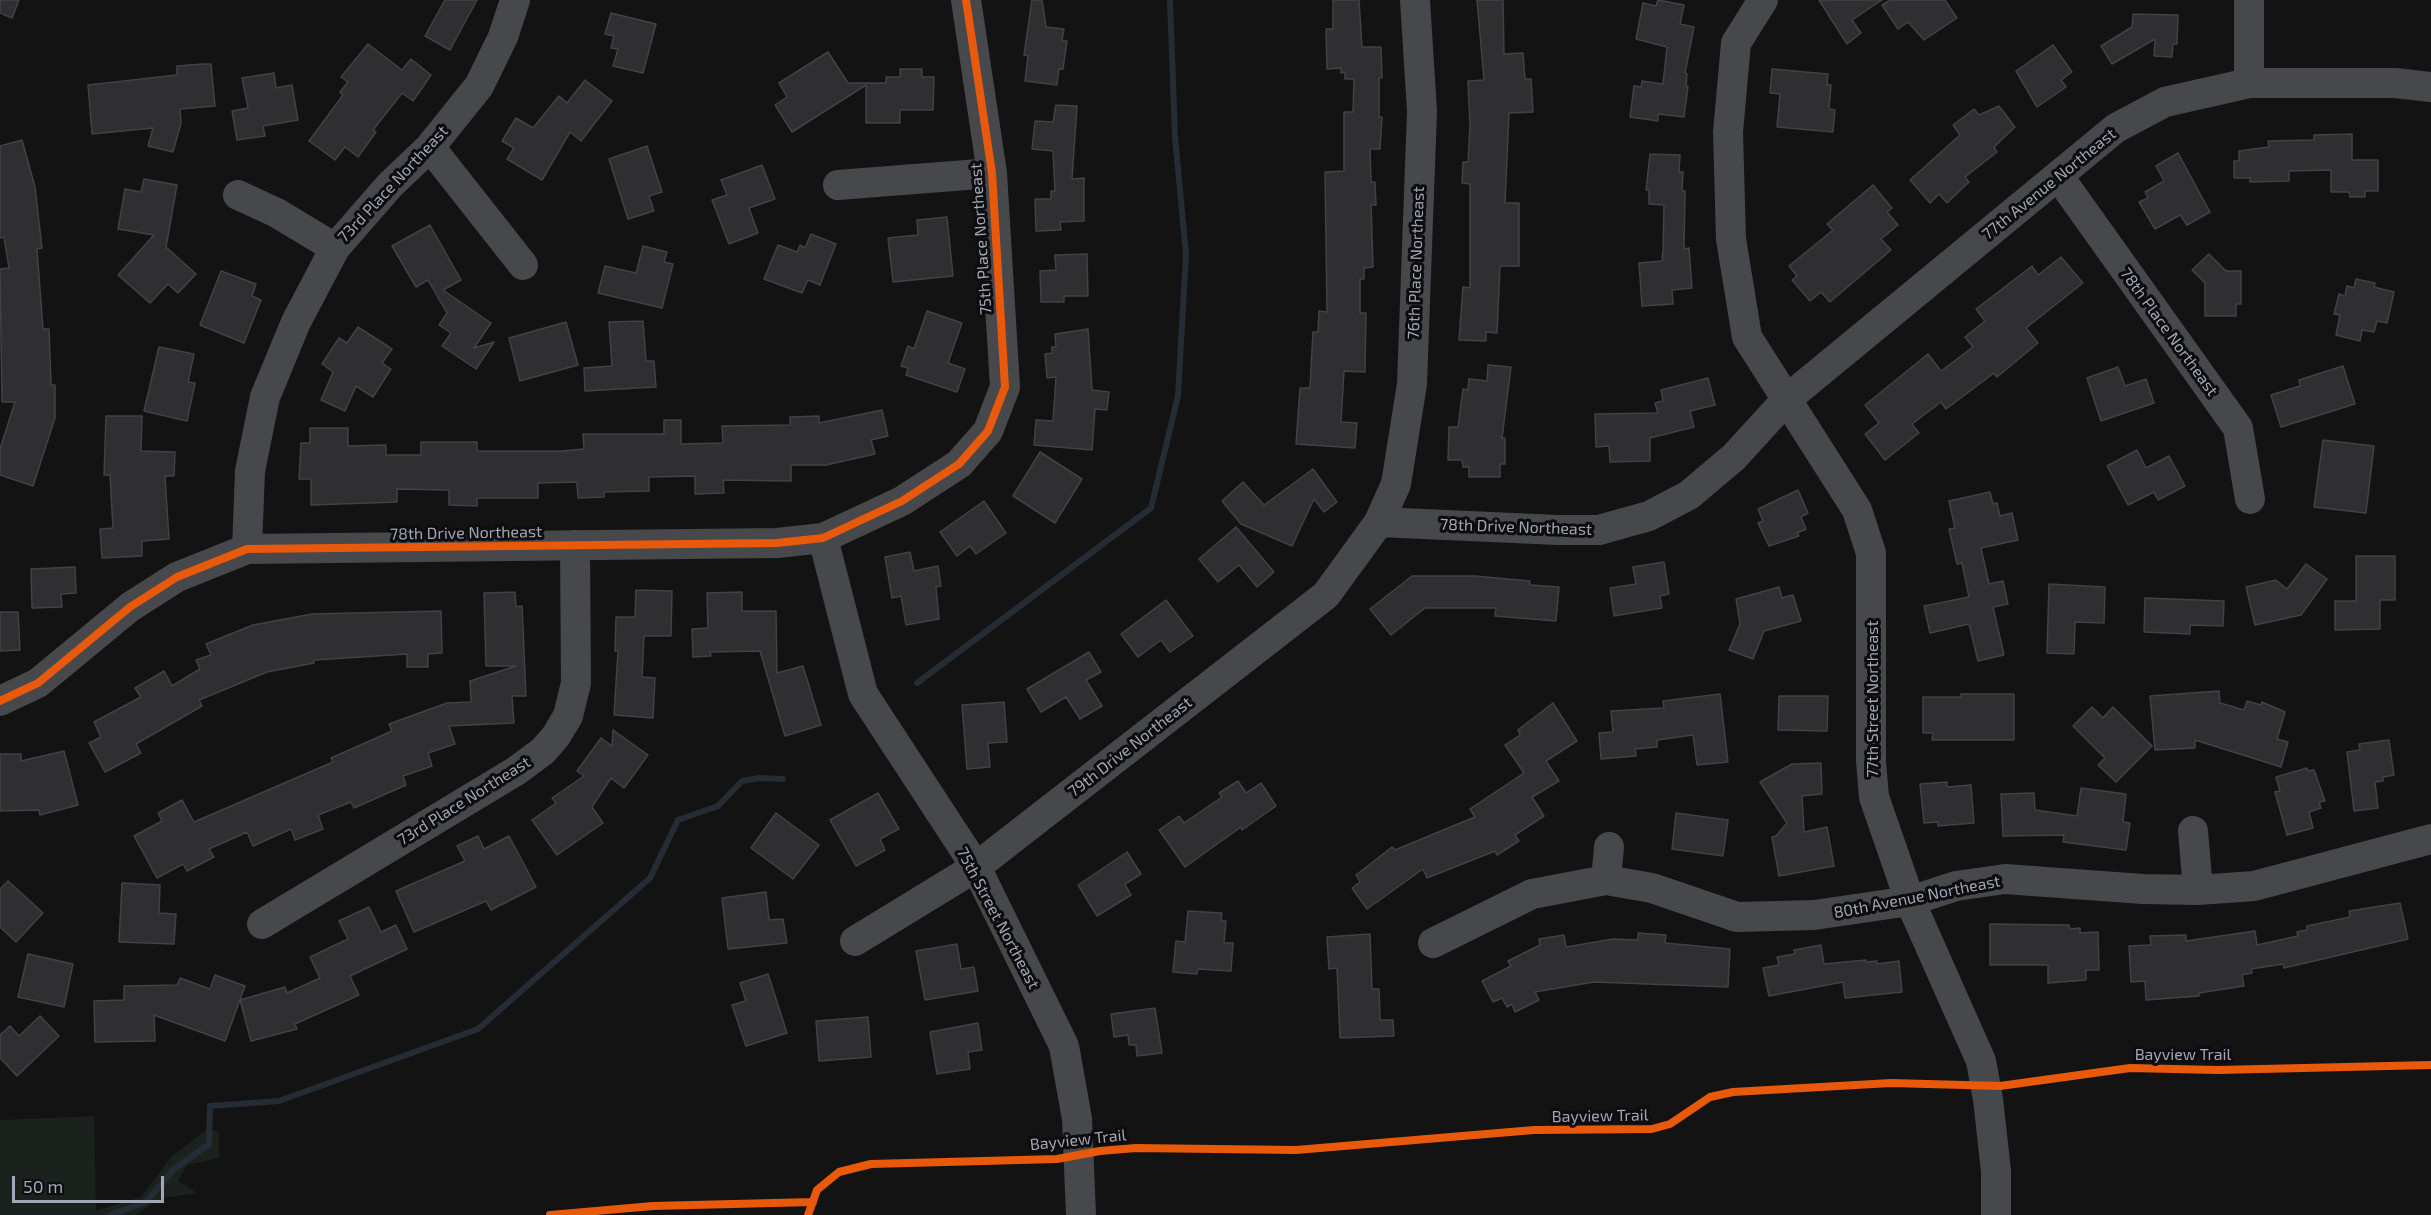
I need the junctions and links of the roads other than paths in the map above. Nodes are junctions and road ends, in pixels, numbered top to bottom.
1 (515, 0) edge
2 (966, 0) edge
3 (1415, 0) edge
4 (1763, 0) edge
5 (2249, 0) edge
6 (2249, 83) junction
7 (2431, 87) edge
8 (430, 147) junction
9 (992, 173) junction
10 (2059, 177) junction
11 (838, 185) dead end
12 (238, 195) dead end
13 (335, 248) junction
14 (523, 265) dead end
15 (1787, 399) junction
16 (959, 464) joint
17 (2250, 499) dead end
18 (1379, 522) junction
19 (824, 538) junction
20 (575, 545) junction
21 (247, 549) junction
22 (0, 701) edge
23 (2193, 831) dead end
24 (2431, 839) edge
25 (1609, 847) dead end
26 (975, 867) junction
27 (1606, 880) junction
28 (2198, 890) junction
29 (1910, 901) junction
30 (262, 924) dead end
31 (855, 941) dead end
32 (1433, 943) dead end
33 (1081, 1215) edge
34 (1996, 1215) edge

1 - 8 street, 73rd Place Northeast
2 - 9 street, 75th Place Northeast
3 - 18 street, 76th Place Northeast
4 - 15 street, 77th Street Northeast
5 - 6 street
6 - 7 street, 77th Avenue Northeast
6 - 10 street, 77th Avenue Northeast
8 - 13 street, 73rd Place Northeast
8 - 14 street
9 - 11 street
9 - 16 street, 75th Place Northeast
10 - 15 street, 77th Avenue Northeast
10 - 17 street, 78th Place Northeast
12 - 13 street
13 - 21 street, 73rd Place Northeast
15 - 18 street, 78th Drive Northeast
15 - 29 street, 77th Street Northeast
16 - 19 street, 78th Drive Northeast
18 - 26 street, 79th Drive Northeast
19 - 20 street, 78th Drive Northeast
19 - 26 street, 75th Street Northeast
20 - 21 street, 78th Drive Northeast
20 - 30 street, 73rd Place Northeast
21 - 22 street, 78th Drive Northeast
23 - 28 street
24 - 28 street, 80th Avenue Northeast
25 - 27 street
26 - 31 street, 79th Drive Northeast
26 - 33 street, 75th Street Northeast
27 - 29 street, 80th Avenue Northeast
27 - 32 street, 80th Avenue Northeast
28 - 29 street, 80th Avenue Northeast
29 - 34 street, 77th Street Northeast

